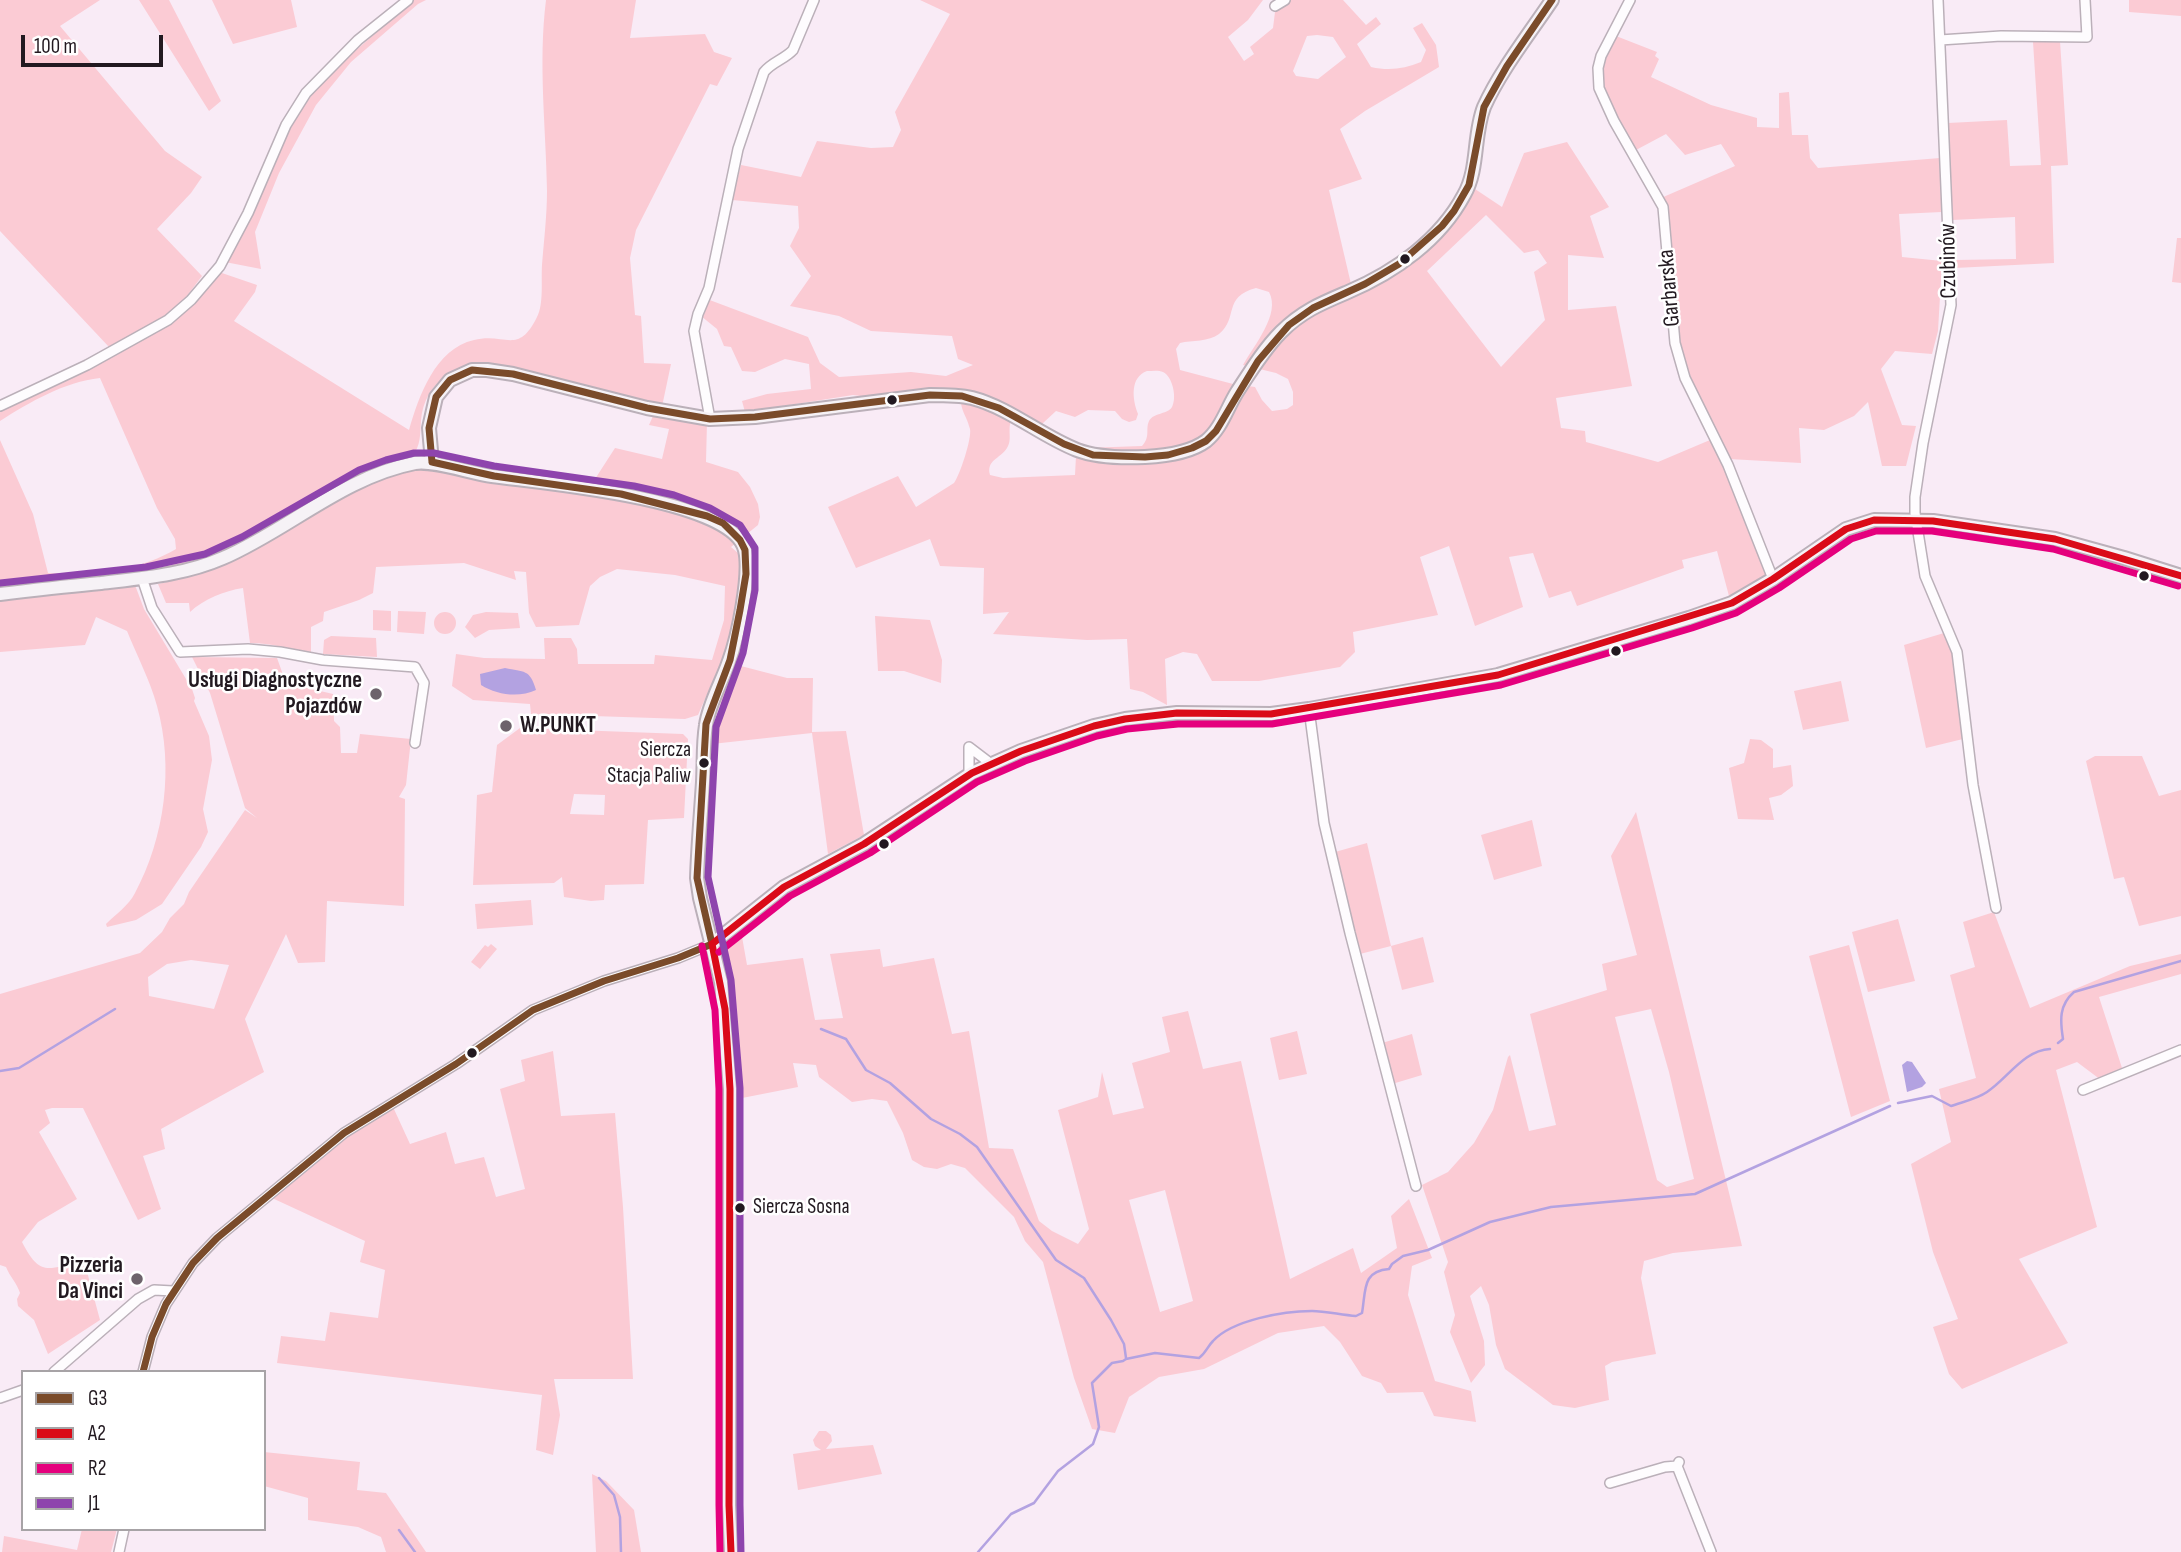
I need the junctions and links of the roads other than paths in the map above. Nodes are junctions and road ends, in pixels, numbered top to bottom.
1 (408, 0) edge
2 (814, 0) edge
3 (1286, 0) edge
4 (1552, 0) edge
5 (1630, 0) edge
6 (1938, 0) edge
7 (2085, 0) edge
8 (1275, 6) dead end
9 (1940, 40) junction
10 (0, 406) edge
11 (710, 419) junction
12 (432, 462) junction
13 (1916, 519) junction
14 (2181, 576) edge
15 (142, 578) junction
16 (1773, 579) junction
17 (0, 594) edge
18 (1309, 709) junction
19 (415, 743) dead end
20 (990, 763) junction
21 (969, 775) junction
22 (1996, 908) dead end
23 (712, 944) junction
24 (2181, 1050) edge
25 (2083, 1090) dead end
26 (1416, 1186) dead end
27 (173, 1291) junction
28 (56, 1370) edge
29 (144, 1370) edge
30 (21, 1391) edge
31 (0, 1398) edge
32 (1609, 1483) dead end
33 (124, 1531) edge
34 (119, 1552) edge
35 (732, 1552) edge
36 (1712, 1552) edge

1 - 10 street
2 - 11 street
3 - 8 street
4 - 11 street
5 - 16 street, Garbarska
6 - 9 street, Czubinów
7 - 9 street
9 - 13 street, Czubinów
11 - 12 street
12 - 15 street
12 - 23 street
13 - 14 street
13 - 16 street
13 - 22 street, Czubinów
15 - 17 street
15 - 19 street
16 - 18 street
18 - 20 street
18 - 26 street
20 - 21 street
20 - 21 street
21 - 23 street
23 - 27 street
23 - 35 street
24 - 25 street
27 - 28 street
27 - 29 street
30 - 31 street
32 - 36 street
33 - 34 street

